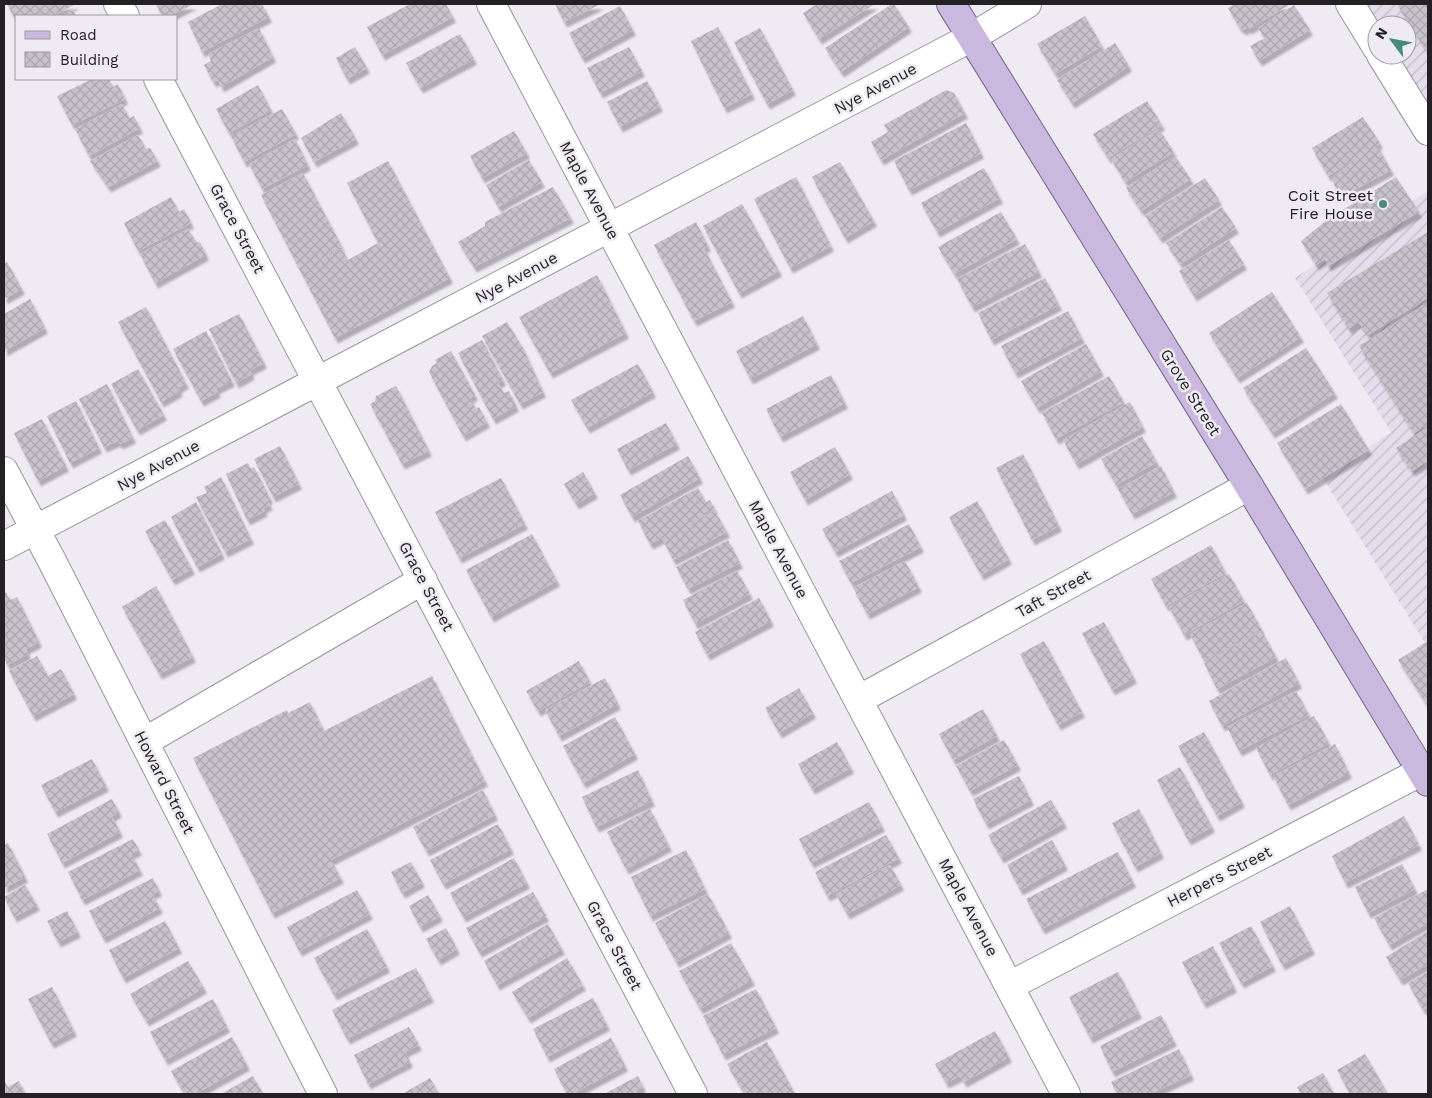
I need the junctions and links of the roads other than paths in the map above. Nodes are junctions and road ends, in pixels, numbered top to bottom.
1 (118, 4) edge
2 (491, 4) edge
3 (951, 4) edge
4 (1026, 4) edge
5 (1350, 4) edge
6 (124, 15) edge
7 (1367, 32) edge
8 (972, 37) junction
9 (1387, 65) edge
10 (159, 80) edge
11 (1428, 131) edge
12 (610, 227) junction
13 (319, 380) junction
14 (4, 471) edge
15 (1248, 486) junction
16 (36, 529) junction
17 (4, 546) edge
18 (423, 580) junction
19 (858, 700) junction
20 (144, 742) junction
21 (1426, 774) edge
22 (1011, 985) junction
23 (323, 1094) edge
24 (693, 1094) edge
25 (1066, 1094) edge

1 - 6 street
2 - 12 street, Maple Avenue
3 - 8 main road, Grove Street
4 - 8 street, Nye Avenue
5 - 7 street
8 - 12 street, Nye Avenue
8 - 15 main road, Grove Street
9 - 11 street
10 - 13 street, Grace Street
12 - 13 street, Nye Avenue
12 - 19 street, Maple Avenue
13 - 16 street, Nye Avenue
13 - 18 street, Grace Street
14 - 16 street, Howard Street
15 - 19 street, Taft Street
15 - 21 main road, Grove Street
16 - 17 street, Nye Avenue
16 - 20 street, Howard Street
18 - 20 street
18 - 24 street, Grace Street
19 - 22 street, Maple Avenue
20 - 23 street, Howard Street
21 - 22 street, Herpers Street
22 - 25 street, Maple Avenue

